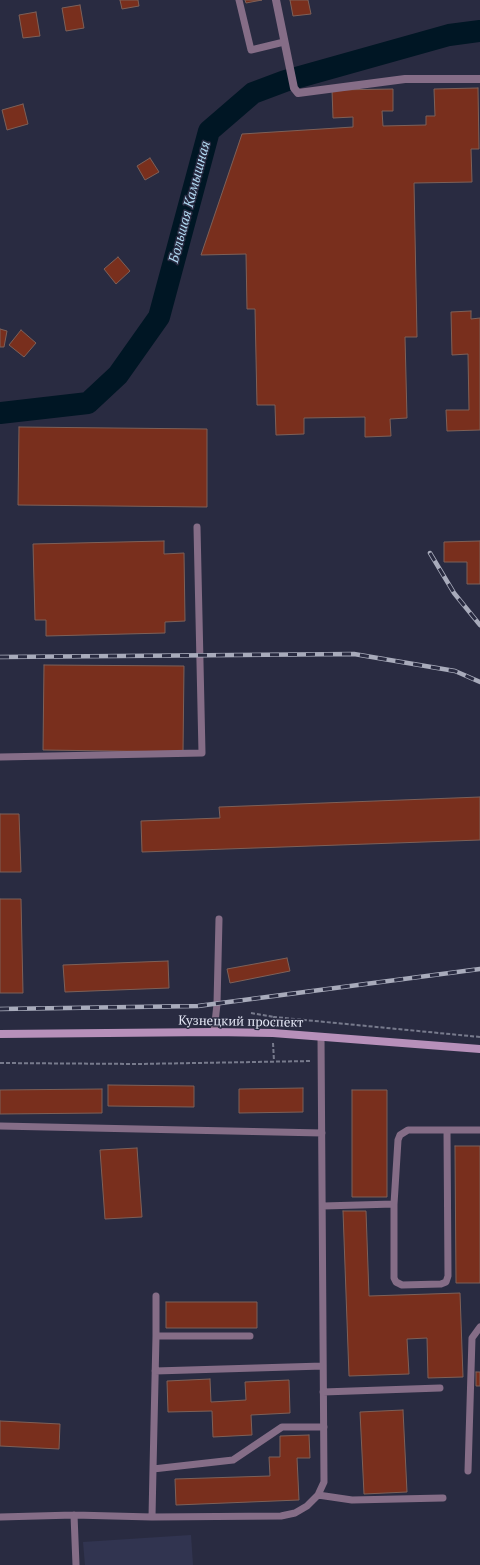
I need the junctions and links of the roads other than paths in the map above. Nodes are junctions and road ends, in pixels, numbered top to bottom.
1 (239, 0) edge
2 (276, 0) edge
3 (284, 42) junction
4 (480, 79) edge
5 (197, 527) dead end
6 (0, 757) edge
7 (219, 919) dead end
8 (214, 1032) junction
9 (0, 1034) edge
10 (321, 1037) junction
11 (480, 1049) edge
12 (0, 1126) edge
13 (447, 1130) junction
14 (480, 1130) edge
15 (322, 1133) junction
16 (394, 1204) junction
17 (323, 1206) junction
18 (156, 1296) dead end
19 (480, 1327) edge
20 (156, 1336) junction
21 (250, 1336) dead end
22 (323, 1366) junction
23 (155, 1372) junction
24 (440, 1388) dead end
25 (324, 1392) junction
26 (324, 1427) junction
27 (154, 1469) junction
28 (468, 1471) dead end
29 (318, 1495) junction
30 (443, 1498) dead end
31 (74, 1515) junction
32 (0, 1517) edge
33 (152, 1517) junction
34 (76, 1565) edge

1 - 3 lane
2 - 3 street
3 - 4 street
5 - 6 lane
7 - 8 lane
8 - 9 street, Кузнецкий проспект
8 - 10 street, Кузнецкий проспект
10 - 11 street, Кузнецкий проспект
10 - 15 lane
12 - 15 lane
13 - 14 lane
13 - 16 lane
13 - 16 lane
15 - 17 lane
16 - 17 lane
17 - 22 lane
18 - 20 lane
19 - 28 lane
20 - 21 lane
20 - 23 lane
22 - 23 lane
22 - 25 lane
23 - 27 lane
24 - 25 lane
25 - 26 lane
26 - 27 lane
26 - 29 lane
27 - 33 lane
29 - 30 lane
29 - 33 lane
31 - 32 lane
31 - 33 lane
31 - 34 lane

